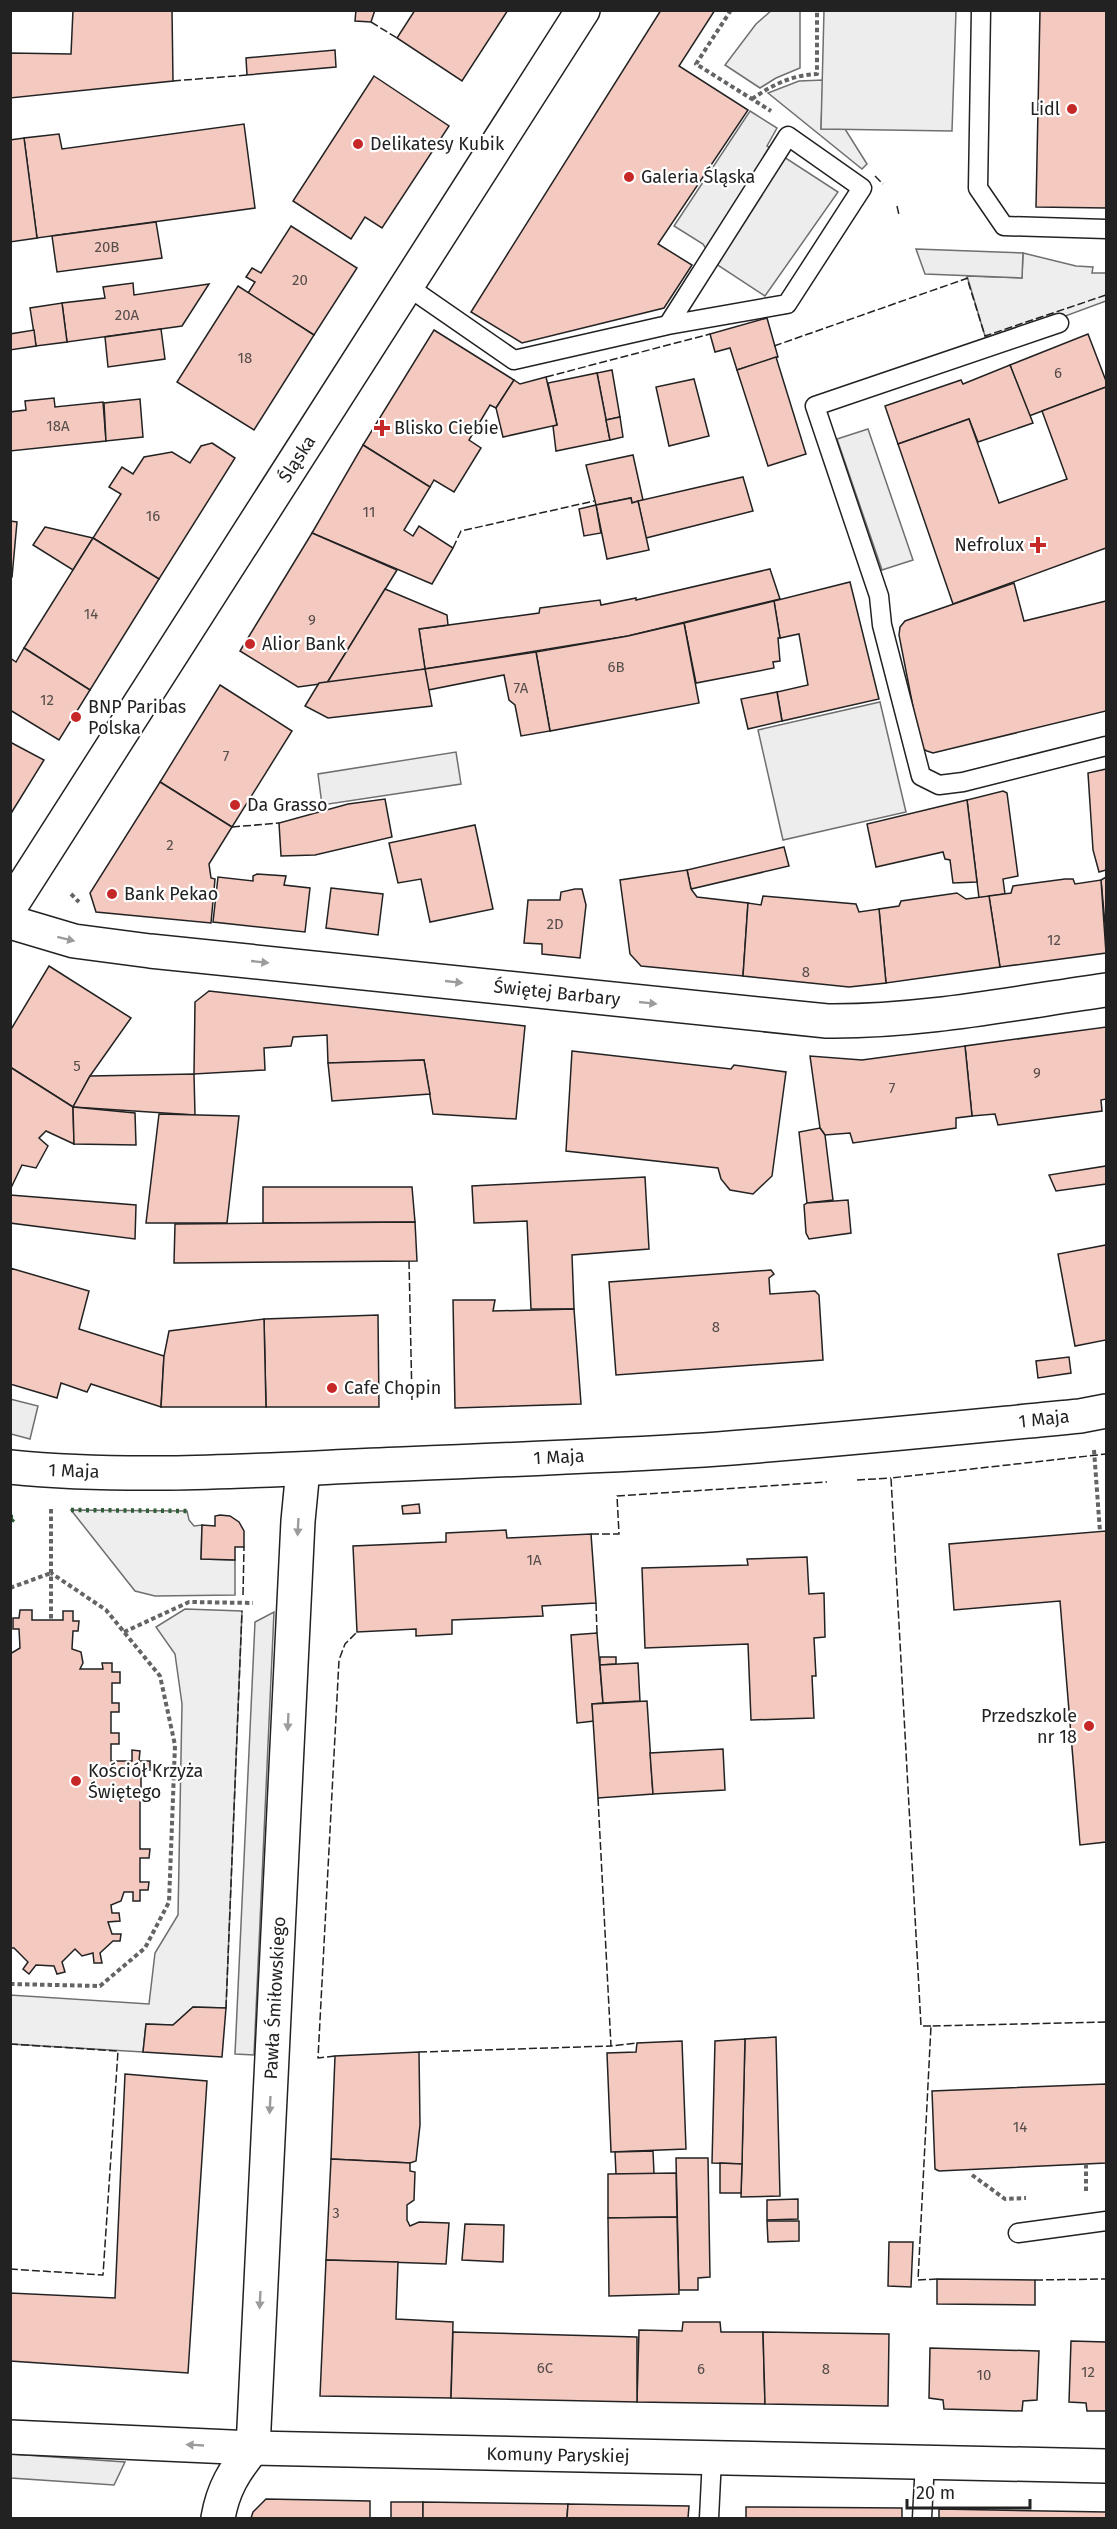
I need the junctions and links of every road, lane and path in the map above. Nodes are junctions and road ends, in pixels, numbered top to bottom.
1 (584, 10) edge
2 (731, 10) edge
3 (817, 10) edge
4 (981, 10) edge
5 (752, 99) junction
6 (788, 136) junction
7 (1107, 229) edge
8 (407, 286) junction
9 (1059, 324) dead end
10 (668, 325) junction
11 (1107, 746) edge
12 (10, 907) edge
13 (10, 921) edge
14 (1107, 990) edge
15 (1107, 1411) edge
16 (1094, 1446) dead end
17 (10, 1467) edge
18 (303, 1468) junction
19 (51, 1503) dead end
20 (1100, 1532) dead end
21 (51, 1573) junction
22 (10, 1588) edge
23 (252, 1603) dead end
24 (51, 1620) dead end
25 (124, 1632) junction
26 (10, 1984) edge
27 (1086, 2164) dead end
28 (972, 2175) dead end
29 (1096, 2193) dead end
30 (1086, 2194) junction
31 (1074, 2195) dead end
32 (1028, 2198) dead end
33 (1107, 2221) edge
34 (1018, 2233) dead end
35 (10, 2437) edge
36 (253, 2448) junction
37 (712, 2458) junction
38 (925, 2462) junction
39 (1107, 2466) edge
40 (218, 2518) edge
41 (709, 2518) edge
42 (922, 2518) edge

1 - 8 street, Śląska
2 - 5 path
3 - 5 path
4 - 7 lane
5 - 6 path
6 - 10 lane
6 - 10 lane
8 - 10 lane
8 - 12 street, Śląska
9 - 11 lane
13 -> 14 street, Świętej Barbary
15 - 18 street, 1 Maja
16 - 20 path
17 - 18 street, 1 Maja
18 -> 36 street, Pawła Śmiłowskiego
19 - 21 path
21 - 22 path
21 - 24 path
21 - 25 path
23 - 25 path
25 - 26 path
27 - 30 path
28 - 32 path
29 - 30 path
30 - 31 path
33 - 34 lane
36 -> 35 street, Komuny Paryskiej
36 - 37 street, Komuny Paryskiej
36 - 40 street
37 - 38 street, Komuny Paryskiej
37 - 41 lane
38 - 39 street, Komuny Paryskiej
38 - 42 lane

